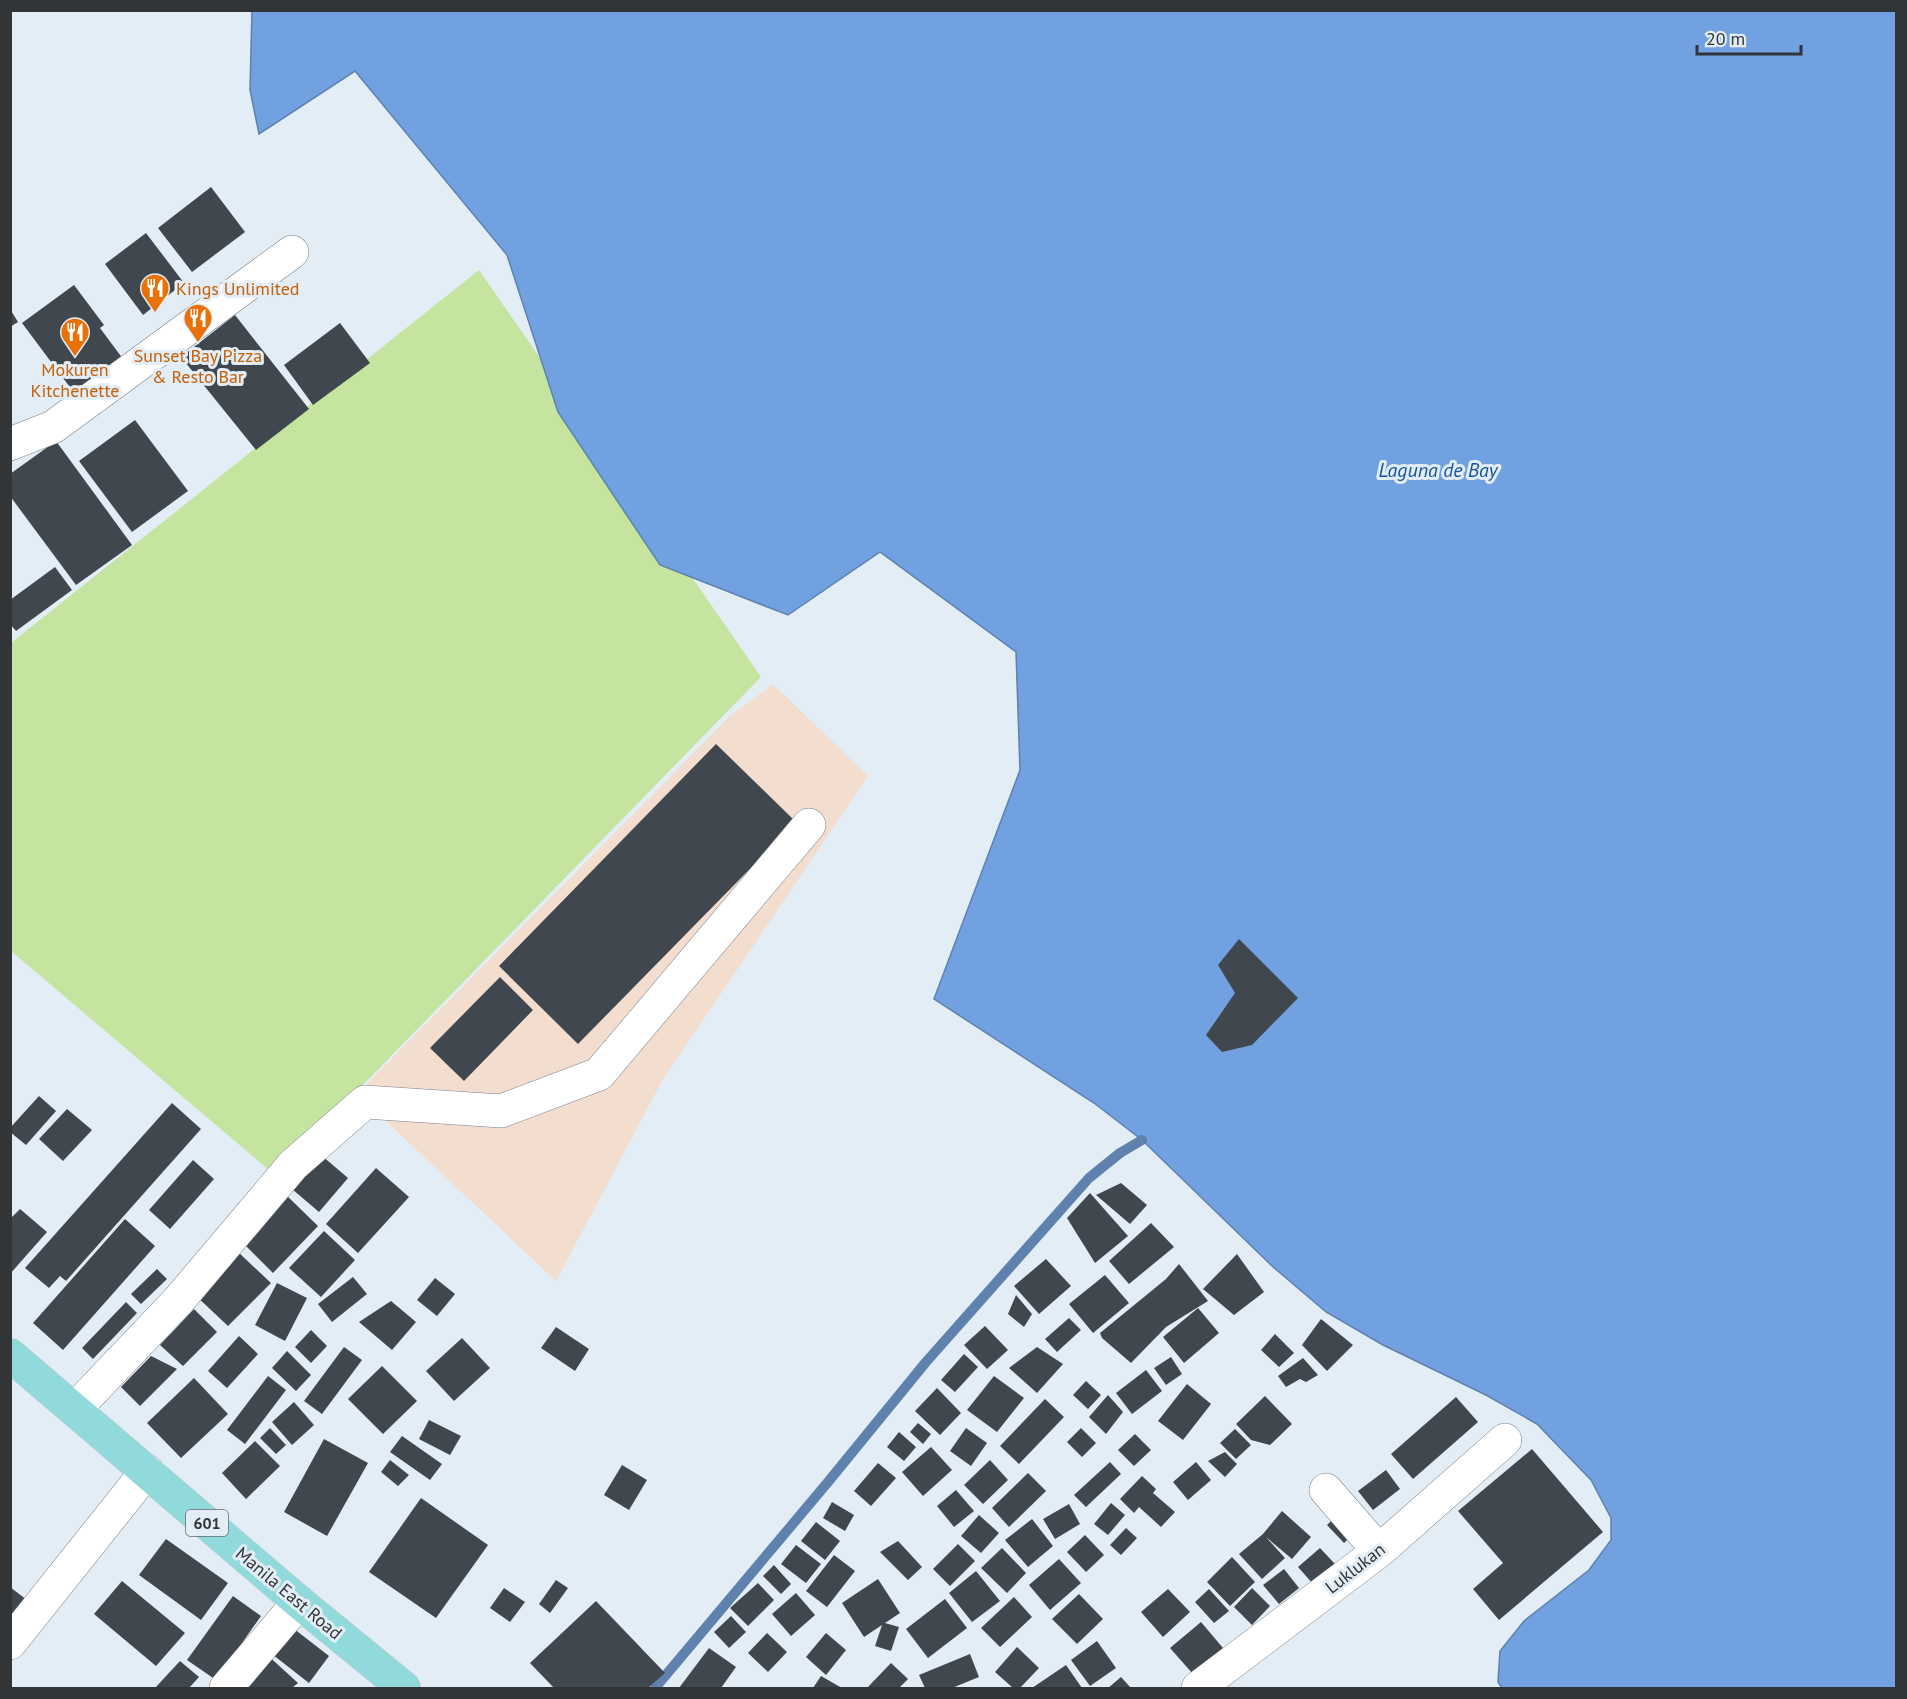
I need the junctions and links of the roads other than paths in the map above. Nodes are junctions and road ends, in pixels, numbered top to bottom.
1 (292, 252) dead end
2 (10, 444) edge
3 (809, 825) dead end
4 (10, 1355) edge
5 (75, 1409) junction
6 (1505, 1440) dead end
7 (147, 1471) junction
8 (1326, 1490) dead end
9 (1378, 1551) junction
10 (299, 1602) junction
11 (10, 1643) edge
12 (226, 1689) edge
13 (404, 1689) edge
14 (1198, 1689) edge

1 - 2 street
3 - 5 street
4 - 5 main road, Manila East Road / 601
5 - 7 main road, Manila East Road / 601
6 - 9 street, Luklukan
7 - 10 main road, Manila East Road / 601
7 - 11 street
8 - 9 street
9 - 14 street, Luklukan
10 - 12 street
10 - 13 main road, Manila East Road / 601

